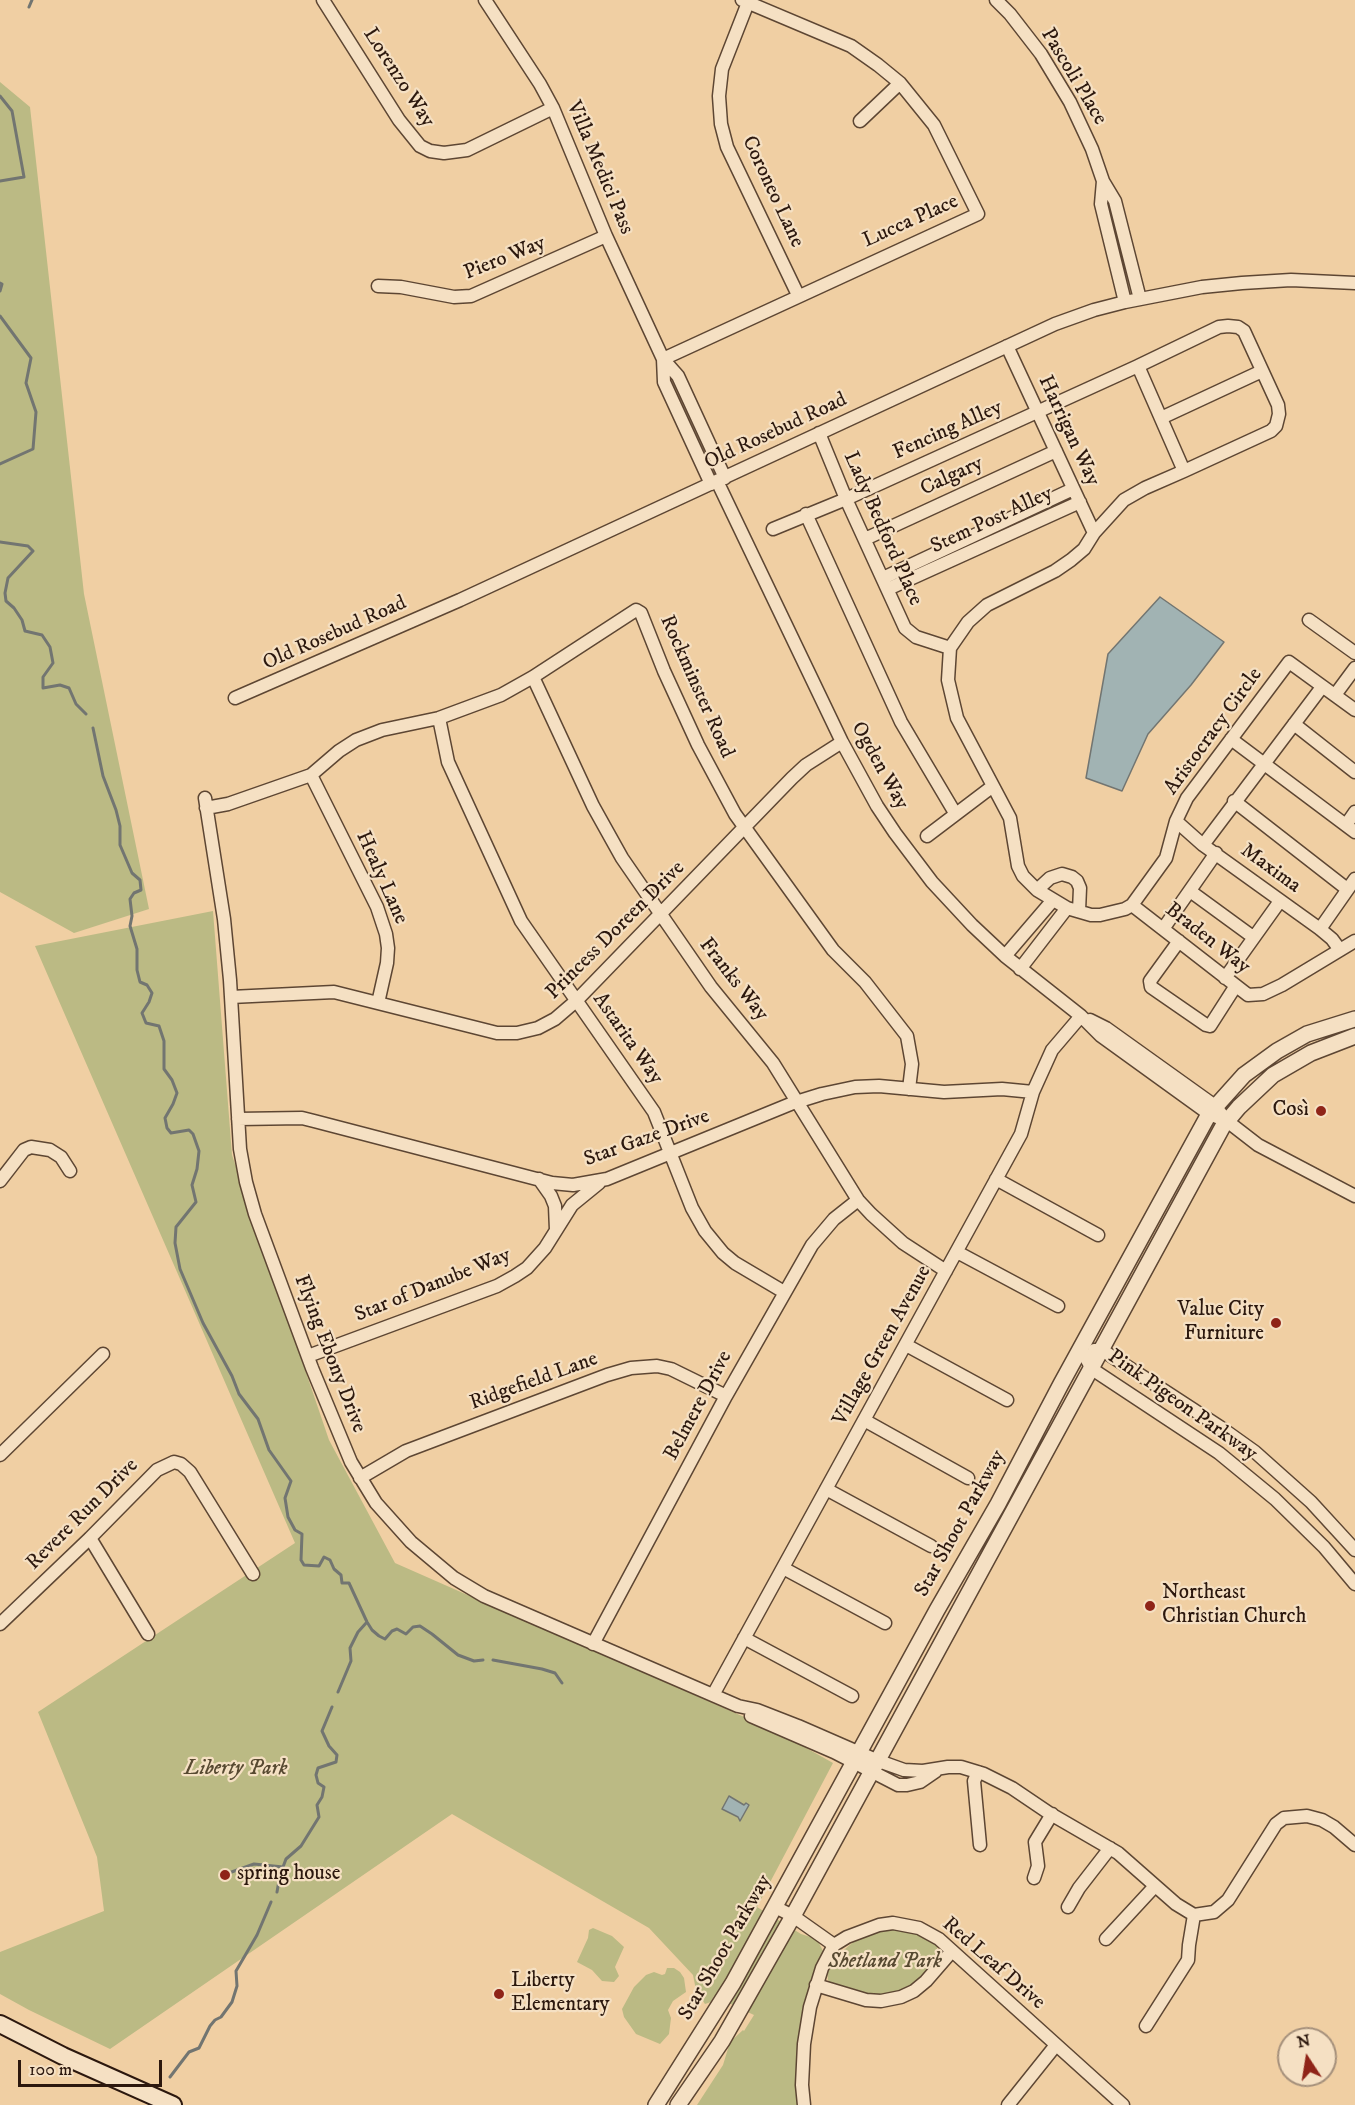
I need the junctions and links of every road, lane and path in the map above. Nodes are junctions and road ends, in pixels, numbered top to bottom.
1 (323, 0) edge
2 (485, 0) edge
3 (996, 0) edge
4 (746, 1) edge
5 (900, 83) junction
6 (553, 108) junction
7 (860, 121) dead end
8 (1103, 181) junction
9 (606, 236) junction
10 (1355, 283) edge
11 (378, 286) dead end
12 (798, 295) junction
13 (1140, 299) junction
14 (1125, 302) junction
15 (1007, 346) junction
16 (663, 359) junction
17 (1138, 366) junction
18 (1262, 371) junction
19 (1038, 412) junction
20 (1161, 418) junction
21 (819, 433) junction
22 (1056, 451) junction
23 (1184, 471) junction
24 (718, 481) junction
25 (1073, 489) junction
26 (846, 499) junction
27 (1080, 502) junction
28 (806, 514) junction
29 (773, 529) dead end
30 (1094, 533) junction
31 (865, 539) junction
32 (886, 584) junction
33 (1309, 620) dead end
34 (950, 648) junction
35 (1355, 653) edge
36 (1355, 668) edge
37 (533, 677) junction
38 (1322, 687) junction
39 (1335, 695) junction
40 (236, 698) dead end
41 (1355, 710) edge
42 (440, 718) junction
43 (1294, 724) junction
44 (1231, 739) junction
45 (842, 742) junction
46 (1263, 764) junction
47 (1355, 772) edge
48 (310, 775) junction
49 (993, 786) junction
50 (1234, 801) junction
51 (206, 803) joint
52 (1355, 812) edge
53 (955, 813) junction
54 (1176, 821) junction
55 (745, 827) junction
56 (1351, 828) edge
57 (927, 836) dead end
58 (1203, 845) junction
59 (1216, 853) junction
60 (1351, 884) edge
61 (1037, 890) junction
62 (1190, 891) junction
63 (1053, 900) junction
64 (1280, 901) junction
65 (1132, 905) junction
66 (1073, 909) junction
67 (660, 914) junction
68 (1163, 928) junction
69 (1320, 928) junction
70 (1253, 937) junction
71 (1179, 941) junction
72 (1355, 941) edge
73 (1340, 950) junction
74 (1005, 956) junction
75 (1020, 969) junction
76 (1225, 978) junction
77 (1235, 987) junction
78 (231, 997) junction
79 (576, 1002) junction
80 (378, 1003) junction
81 (1081, 1016) junction
82 (1355, 1019) edge
83 (1355, 1036) edge
84 (909, 1089) junction
85 (1033, 1092) junction
86 (796, 1103) junction
87 (1212, 1110) junction
88 (238, 1119) junction
89 (1227, 1121) junction
90 (671, 1153) junction
91 (70, 1171) dead end
92 (539, 1179) junction
93 (996, 1179) junction
94 (0, 1181) edge
95 (602, 1181) junction
96 (1355, 1196) edge
97 (858, 1200) junction
98 (556, 1230) junction
99 (1098, 1235) dead end
100 (957, 1252) junction
101 (946, 1271) junction
102 (784, 1293) junction
103 (1058, 1306) dead end
104 (906, 1345) junction
105 (1081, 1349) junction
106 (1102, 1350) junction
107 (103, 1354) dead end
108 (308, 1356) junction
109 (1092, 1370) junction
110 (726, 1396) junction
111 (1007, 1400) dead end
112 (864, 1420) junction
113 (0, 1455) edge
114 (360, 1478) junction
115 (968, 1478) dead end
116 (826, 1489) junction
117 (90, 1538) junction
118 (931, 1546) dead end
119 (1355, 1550) edge
120 (783, 1568) junction
121 (253, 1574) dead end
122 (1355, 1584) edge
123 (885, 1623) dead end
124 (0, 1624) edge
125 (148, 1634) dead end
126 (744, 1638) junction
127 (593, 1644) junction
128 (713, 1695) junction
129 (852, 1696) dead end
130 (856, 1757) junction
131 (874, 1766) junction
132 (978, 1772) junction
133 (1052, 1814) junction
134 (980, 1845) dead end
135 (1355, 1845) edge
136 (1110, 1848) junction
137 (1034, 1878) dead end
138 (1155, 1886) junction
139 (775, 1907) junction
140 (1068, 1907) dead end
141 (1194, 1915) junction
142 (793, 1916) junction
143 (1106, 1939) dead end
144 (834, 1945) junction
145 (952, 1951) junction
146 (816, 1985) junction
147 (0, 2024) edge
148 (1146, 2026) dead end
149 (1056, 2045) junction
150 (173, 2105) edge
151 (656, 2105) edge
152 (678, 2105) edge
153 (804, 2105) edge
154 (1008, 2105) edge
155 (1123, 2105) edge

1 - 6 street, Lorenzo Way
2 - 6 street, Villa Medici Pass
3 - 8 street, Pascoli Place
4 - 5 street, Lucca Place
4 - 12 street, Coroneo Lane
5 - 7 street
5 - 12 street, Lucca Place
6 - 9 street, Villa Medici Pass
8 - 13 street, Pascoli Place
8 - 14 street, Pascoli Place
9 - 11 street, Piero Way
9 - 16 street, Villa Medici Pass
10 - 13 street, Old Rosebud Road
12 - 16 street, Lucca Place
13 - 14 street, Old Rosebud Road
14 - 15 street, Old Rosebud Road
15 - 19 street, Harrigan Way
15 - 21 street, Old Rosebud Road
16 - 24 street, Villa Medici Pass
17 - 18 street
17 - 19 street, Fencing Alley
17 - 20 street
18 - 20 street
18 - 23 street
19 - 22 street, Harrigan Way
19 - 26 street, Fencing Alley
20 - 23 street
21 - 24 street, Old Rosebud Road
21 - 26 street, Lady Bedford Place
22 - 25 street, Harrigan Way
22 - 31 street, Calgary
23 - 30 street
24 - 40 street, Old Rosebud Road
24 - 45 street, Ogden Way
25 - 27 street, Harrigan Way
25 - 32 street, Stem Post Alley
26 - 28 street, Fencing Alley
26 - 31 street, Lady Bedford Place
27 - 30 street, Harrigan Way
27 - 32 street, Stem Post Alley
28 - 29 street, Fencing Alley
28 - 53 street
30 - 34 street
31 - 32 street, Lady Bedford Place
32 - 34 street, Lady Bedford Place
33 - 35 street
34 - 49 street
36 - 39 street
37 - 42 street, Rockminster Road
37 - 55 street, Rockminster Road
37 - 67 street, Franks Way
38 - 39 street
38 - 43 street
38 - 44 street, Aristocracy Circle
39 - 41 street
42 - 48 street, Rockminster Road
42 - 79 street, Astarita Way
43 - 46 street
43 - 47 street
44 - 46 street
44 - 54 street, Aristocracy Circle
45 - 55 street, Princess Doreen Drive
45 - 74 street, Ogden Way
46 - 50 street
46 - 56 street
48 - 51 street, Rockminster Road
48 - 80 street, Healy Lane
49 - 53 street
49 - 61 street
50 - 58 street
50 - 60 street
51 - 78 street, Flying Ebony Drive
52 - 56 street
53 - 57 street
54 - 58 street, Maxima
54 - 65 street, Aristocracy Circle
55 - 67 street, Princess Doreen Drive
55 - 84 street, Rockminster Road
58 - 59 street, Maxima
59 - 62 street
59 - 64 street, Maxima
60 - 69 street
61 - 63 street
61 - 66 street
62 - 68 street
62 - 70 street
63 - 66 street
63 - 74 street
64 - 69 street, Maxima
64 - 70 street
65 - 66 street
65 - 68 street, Braden Way
66 - 75 street
67 - 79 street, Princess Doreen Drive
67 - 86 street, Franks Way
68 - 71 street, Braden Way
69 - 73 street, Maxima
70 - 76 street
71 - 76 street, Braden Way
71 - 77 street
72 - 73 street, Braden Way
73 - 77 street, Braden Way
74 - 75 street, Ogden Way
75 - 81 street, Ogden Way
76 - 77 street, Braden Way
78 - 80 street, Princess Doreen Drive
78 - 88 street, Flying Ebony Drive
79 - 80 street, Princess Doreen Drive
79 - 90 street, Astarita Way
81 - 85 street, Village Green Avenue
81 - 87 street, Ogden Way
82 - 87 street, Star Shoot Parkway
83 - 89 street, Star Shoot Parkway
84 - 85 street, Star Gaze Drive
84 - 86 street, Star Gaze Drive
85 - 93 street, Village Green Avenue
86 - 90 street, Star Gaze Drive
86 - 97 street, Franks Way
87 - 89 street, Ogden Way
87 - 105 street, Star Shoot Parkway
88 - 92 street, Star Gaze Drive
88 - 108 street, Flying Ebony Drive
89 - 96 street, Ogden Way
89 - 106 street, Star Shoot Parkway
90 - 95 street, Star Gaze Drive
90 - 102 street, Astarita Way
91 - 94 street
92 - 95 street, Star Gaze Drive
92 - 98 street
93 - 99 street
93 - 100 street, Village Green Avenue
95 - 98 street, Star of Danube Way
97 - 101 street, Franks Way
97 - 102 street, Belmere Drive
98 - 108 street, Star of Danube Way
100 - 101 street, Village Green Avenue
100 - 103 street
101 - 104 street, Village Green Avenue
102 - 110 street, Belmere Drive
104 - 111 street
104 - 112 street, Village Green Avenue
105 - 106 street, Pink Pigeon Parkway
105 - 109 street, Pink Pigeon Parkway
105 - 130 street, Star Shoot Parkway
106 - 109 street, Star Shoot Parkway
106 - 119 street, Pink Pigeon Parkway
107 - 113 street
108 - 114 street, Flying Ebony Drive
109 - 122 street, Pink Pigeon Parkway
109 - 131 street, Star Shoot Parkway
110 - 114 street, Ridgefield Lane
110 - 127 street, Belmere Drive
112 - 115 street
112 - 116 street, Village Green Avenue
114 - 127 street, Flying Ebony Drive
116 - 118 street
116 - 120 street, Village Green Avenue
117 - 121 street, Revere Run Drive
117 - 124 street, Revere Run Drive
117 - 125 street
120 - 123 street
120 - 126 street, Village Green Avenue
126 - 128 street, Village Green Avenue
126 - 129 street
127 - 128 street, Flying Ebony Drive
128 - 130 street, Flying Ebony Drive
130 - 131 street, Flying Ebony Drive
130 - 139 street, Star Shoot Parkway
131 - 132 street, Flying Ebony Drive
131 - 142 street, Star Shoot Parkway
132 - 133 street, Flying Ebony Drive
132 - 134 street
133 - 136 street, Flying Ebony Drive
133 - 137 street
135 - 141 street
136 - 138 street, Flying Ebony Drive
136 - 140 street
138 - 141 street, Flying Ebony Drive
138 - 143 street
139 - 142 street
139 - 151 street, Star Shoot Parkway
141 - 148 street
142 - 144 street
142 - 152 street, Star Shoot Parkway
144 - 145 street, Red Leaf Drive
144 - 146 street
145 - 146 street
145 - 149 street, Red Leaf Drive
146 - 153 street
147 - 150 main road
149 - 154 street
149 - 155 street, Red Leaf Drive

